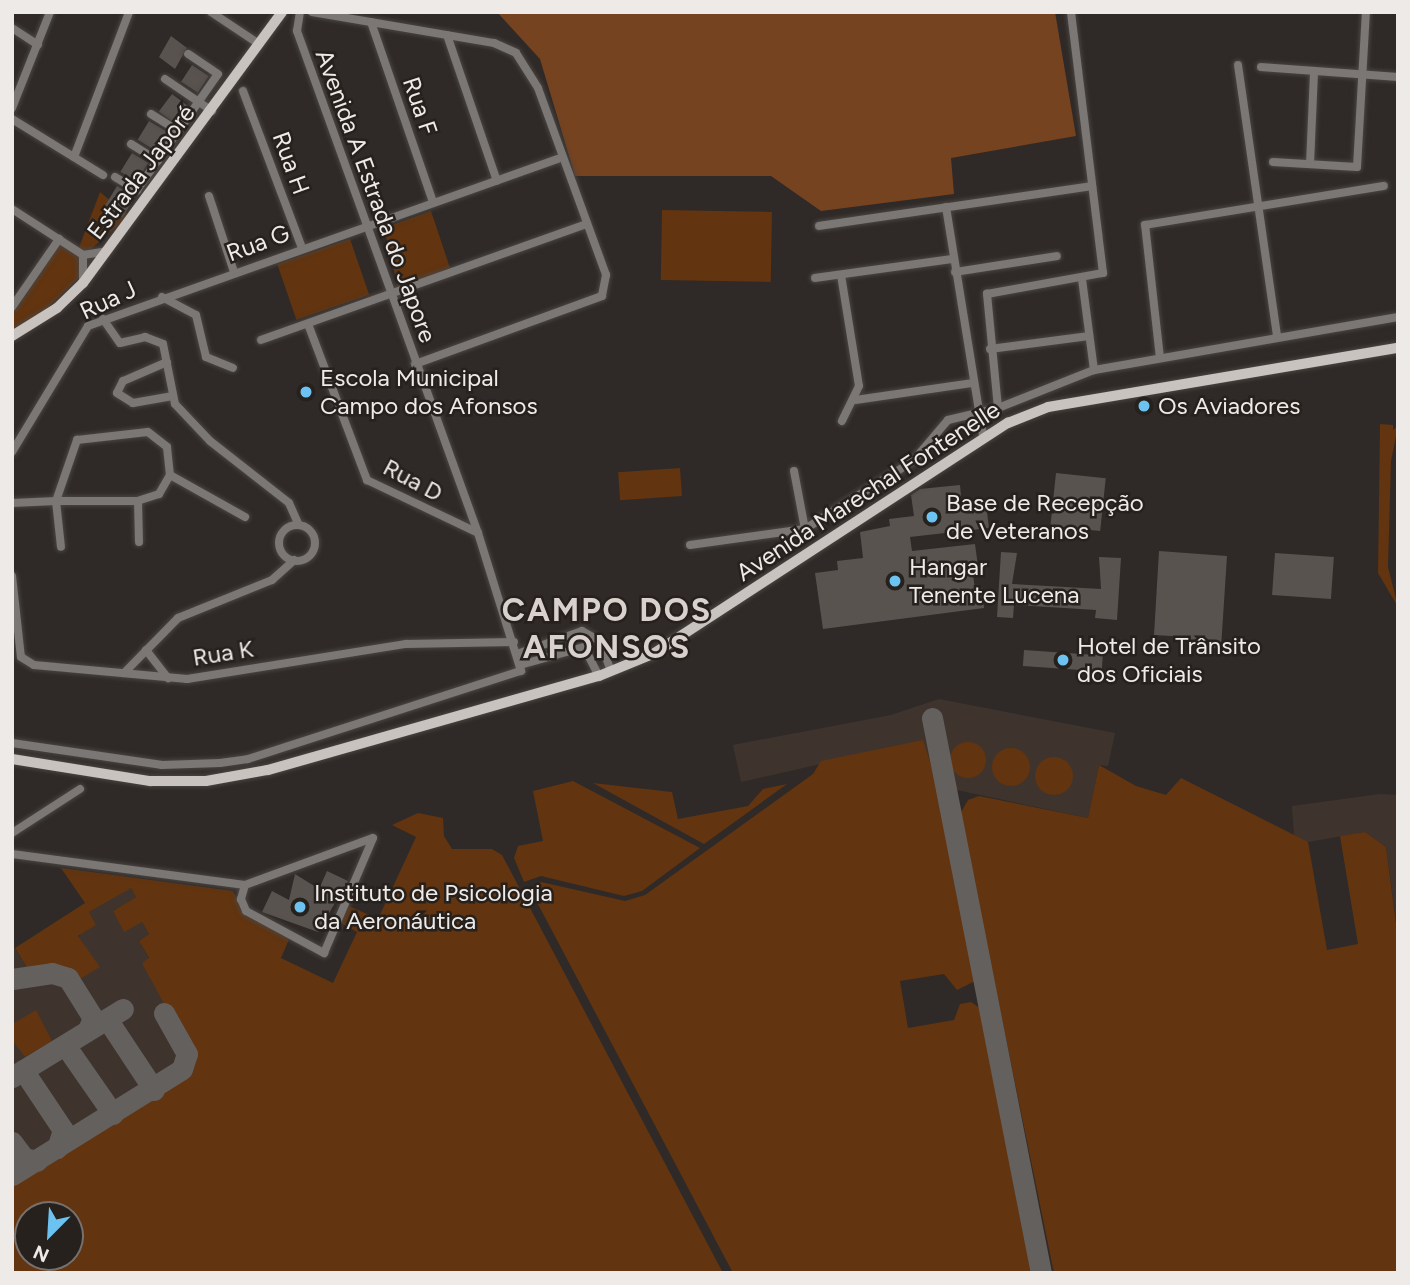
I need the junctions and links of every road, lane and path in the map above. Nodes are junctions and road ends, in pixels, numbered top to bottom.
1 (50, 12) edge
2 (129, 12) edge
3 (211, 12) edge
4 (282, 12) edge
5 (300, 12) edge
6 (312, 12) edge
7 (1071, 12) edge
8 (1366, 12) edge
9 (371, 22) junction
10 (12, 28) edge
11 (447, 35) junction
12 (259, 44) junction
13 (38, 45) junction
14 (188, 54) dead end
15 (1238, 65) dead end
16 (1261, 67) dead end
17 (1314, 71) junction
18 (1364, 75) junction
19 (1398, 77) edge
20 (165, 79) dead end
21 (243, 91) dead end
22 (199, 102) junction
23 (12, 108) edge
24 (212, 111) junction
25 (151, 114) dead end
26 (12, 119) edge
27 (178, 131) junction
28 (131, 144) dead end
29 (74, 157) junction
30 (563, 157) junction
31 (158, 161) junction
32 (1273, 162) dead end
33 (1310, 164) junction
34 (103, 175) dead end
35 (114, 177) dead end
36 (496, 181) junction
37 (1092, 186) junction
38 (1384, 186) dead end
39 (209, 196) dead end
40 (433, 202) junction
41 (1259, 204) junction
42 (946, 207) junction
43 (12, 209) edge
44 (367, 224) junction
45 (587, 224) junction
46 (819, 226) dead end
47 (59, 239) junction
48 (302, 248) junction
49 (108, 251) junction
50 (83, 255) junction
51 (1056, 256) dead end
52 (952, 259) junction
53 (234, 272) junction
54 (955, 272) junction
55 (841, 275) junction
56 (815, 278) dead end
57 (1082, 279) junction
58 (83, 283) junction
59 (391, 294) junction
60 (162, 297) junction
61 (12, 307) edge
62 (1398, 317) edge
63 (103, 319) junction
64 (307, 324) junction
65 (12, 336) edge
66 (1089, 336) junction
67 (1277, 336) junction
68 (261, 340) dead end
69 (1398, 348) edge
70 (990, 349) junction
71 (1160, 358) junction
72 (167, 362) junction
73 (415, 364) junction
74 (233, 368) dead end
75 (1094, 370) junction
76 (973, 383) junction
77 (171, 396) junction
78 (856, 400) junction
79 (998, 408) junction
80 (976, 412) junction
81 (842, 421) dead end
82 (983, 436) junction
83 (12, 452) edge
84 (794, 471) dead end
85 (170, 475) junction
86 (56, 501) junction
87 (138, 501) junction
88 (12, 503) edge
89 (245, 517) dead end
90 (299, 524) junction
91 (805, 529) junction
92 (478, 533) junction
93 (139, 542) dead end
94 (690, 545) dead end
95 (61, 547) dead end
96 (294, 560) junction
97 (12, 576) edge
98 (588, 633) junction
99 (514, 642) junction
100 (541, 645) junction
101 (584, 646) junction
102 (146, 650) junction
103 (517, 654) junction
104 (545, 657) junction
105 (521, 667) junction
106 (611, 671) junction
107 (124, 673) junction
108 (599, 676) junction
109 (168, 678) junction
110 (12, 743) edge
111 (12, 759) edge
112 (80, 789) dead end
113 (12, 833) edge
114 (12, 854) edge
115 (245, 885) junction

1 - 13 street
2 - 29 street
3 - 12 street
4 - 12 main road, Estrada Japoré
5 - 44 street, Avenida A Estrada do Japore
6 - 9 street
7 - 37 street
8 - 18 street
9 - 11 street
9 - 40 street, Rua F
10 - 13 street
11 - 30 street
11 - 36 street
12 - 24 main road, Estrada Japoré
13 - 23 street
14 - 22 street
15 - 41 street
16 - 17 street
17 - 18 street
17 - 33 street
18 - 19 street
18 - 33 street
20 - 22 street
21 - 48 street, Rua H
22 - 24 street
22 - 27 street
24 - 49 main road, Estrada Japoré
25 - 27 street
26 - 29 street
27 - 31 street
28 - 31 street
29 - 34 street
30 - 36 street, Rua G
30 - 45 street
31 - 35 street
32 - 33 street
36 - 40 street, Rua G
37 - 42 street
37 - 57 street
38 - 41 street
39 - 53 street
40 - 44 street, Rua G
41 - 67 street
41 - 71 street
42 - 46 street
42 - 52 street
43 - 47 street
44 - 48 street, Rua G
44 - 59 street, Avenida A Estrada do Japore
45 - 59 street
45 - 73 street
47 - 50 street
47 - 61 street
48 - 53 street, Rua G
49 - 50 street
49 - 58 main road, Estrada Japoré
50 - 58 street
51 - 54 street
52 - 54 street
52 - 55 street
53 - 60 street, Rua G
54 - 76 street
55 - 56 street
55 - 78 street
57 - 66 street
57 - 70 street
58 - 65 main road, Estrada Japoré
59 - 64 street
59 - 73 street, Avenida A Estrada do Japore
60 - 63 street, Rua J
60 - 74 street
62 - 67 street
63 - 72 street
63 - 83 street, Rua J
64 - 68 street
64 - 92 street, Rua D
66 - 70 street
66 - 75 street
67 - 71 street
69 - 82 main road, Avenida Marechal Fontenelle
70 - 79 street
71 - 75 street
72 - 77 street
72 - 77 street
73 - 92 street, Avenida A Estrada do Japore
75 - 79 street
76 - 78 street
76 - 80 street
77 - 90 street
78 - 81 street
79 - 80 street
80 - 82 street
80 - 91 street
82 - 106 main road, Avenida Marechal Fontenelle
84 - 91 street
85 - 86 street
85 - 87 street
85 - 89 street
86 - 87 street
86 - 88 street
86 - 95 street
87 - 93 street
90 - 96 street
90 - 96 street
91 - 94 street
92 - 99 street, Avenida A Estrada do Japore
96 - 102 street
97 - 107 street, Rua K
98 - 100 street
98 - 101 street
98 - 106 street
99 - 103 street, Avenida A Estrada do Japore
99 - 109 street, Rua K
100 - 103 street
100 - 104 street
101 - 104 street
101 - 108 street
102 - 107 street
102 - 109 street
103 - 105 street, Avenida A Estrada do Japore
104 - 105 street
105 - 110 street
106 - 108 main road, Avenida Marechal Fontenelle
107 - 109 street, Rua K
108 - 111 main road, Avenida Marechal Fontenelle
112 - 113 street
114 - 115 street
115 - 115 street

